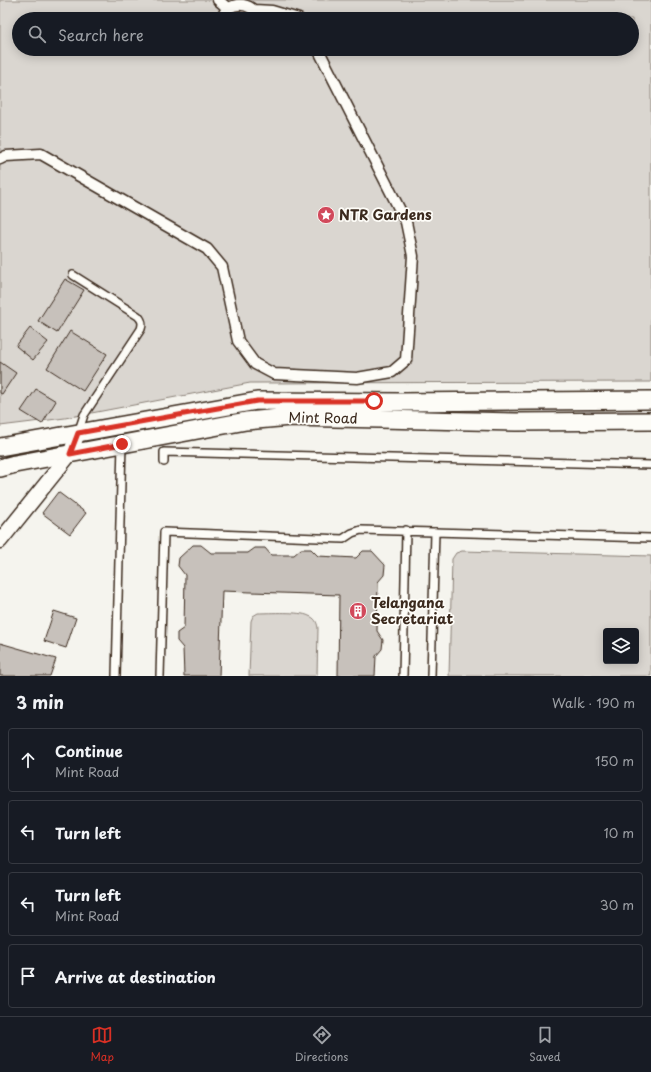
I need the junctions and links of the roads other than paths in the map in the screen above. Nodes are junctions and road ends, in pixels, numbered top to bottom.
1 (218, 0) edge
2 (227, 10) joint
3 (254, 12) edge
4 (322, 56) edge
5 (0, 159) edge
6 (73, 275) dead end
7 (651, 400) edge
8 (651, 421) edge
9 (78, 433) junction
10 (2, 443) edge
11 (122, 444) junction
12 (70, 454) junction
13 (249, 455) junction
14 (405, 459) junction
15 (164, 462) dead end
16 (249, 464) dead end
17 (651, 465) edge
18 (405, 467) dead end
19 (0, 468) edge
20 (406, 530) junction
21 (436, 532) junction
22 (651, 538) edge
23 (0, 541) edge
24 (116, 676) edge
25 (160, 676) edge
26 (403, 676) edge
27 (431, 676) edge

1 - 2 street
2 - 3 street
4 - 5 street
6 - 9 lane
7 - 9 street, Mint Road
8 - 11 street, Mint Road
9 - 10 street, Mint Road
9 - 12 street
11 - 12 street, Mint Road
11 - 24 lane
12 - 19 street, Mint Road
12 - 23 street
13 - 14 lane
13 - 15 lane
13 - 16 lane
14 - 17 lane
14 - 18 lane
20 - 21 lane
20 - 25 lane
20 - 26 lane
21 - 22 lane
21 - 27 lane

